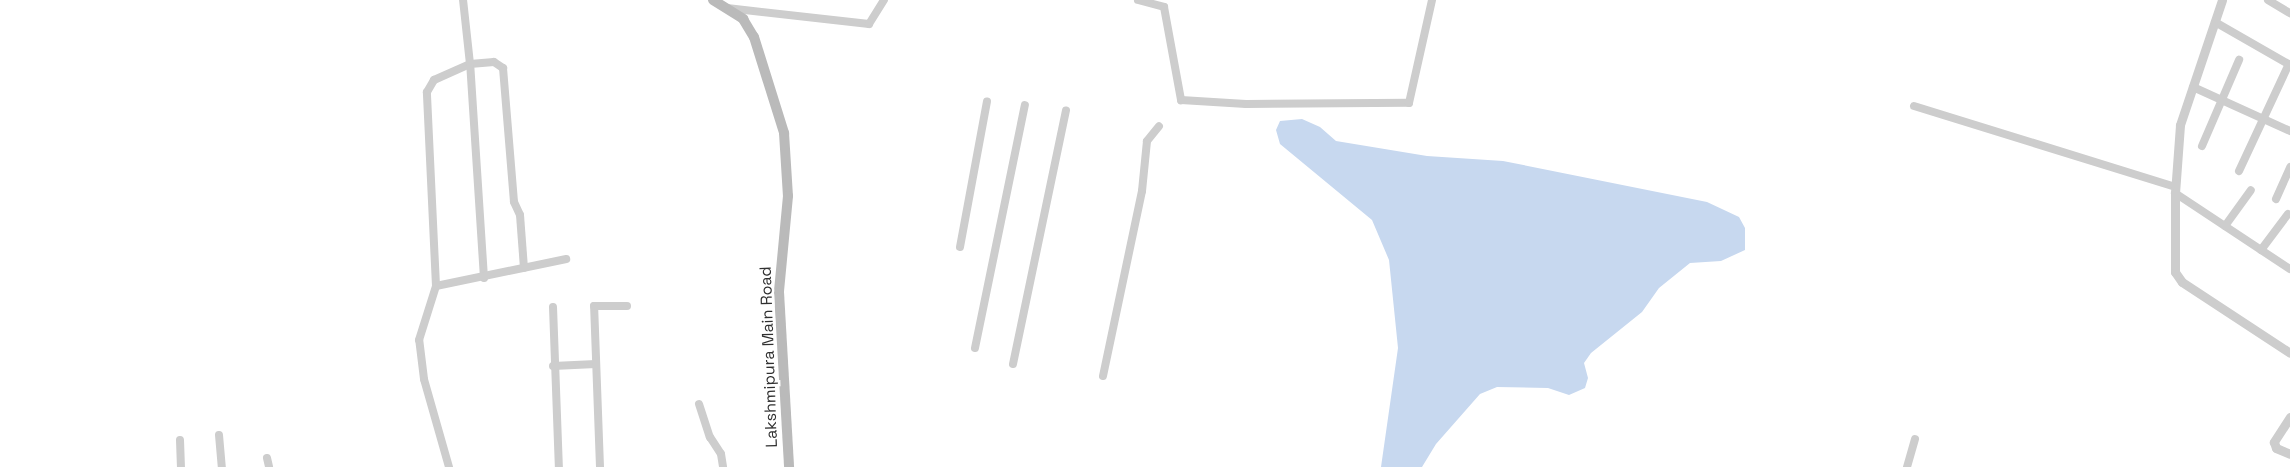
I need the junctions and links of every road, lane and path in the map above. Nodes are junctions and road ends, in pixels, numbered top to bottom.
1 (464, 0) edge
2 (713, 0) edge
3 (884, 0) edge
4 (1138, 0) edge
5 (1432, 0) edge
6 (2222, 0) edge
7 (2268, 0) edge
8 (727, 8) junction
9 (2290, 13) edge
10 (2215, 22) junction
11 (2240, 60) dead end
12 (470, 64) junction
13 (2289, 65) edge
14 (2193, 87) junction
15 (2222, 100) junction
16 (987, 101) dead end
17 (1025, 105) dead end
18 (1914, 106) dead end
19 (1066, 110) dead end
20 (2263, 120) junction
21 (1159, 126) dead end
22 (2290, 131) edge
23 (2202, 146) dead end
24 (2290, 167) edge
25 (2240, 171) dead end
26 (2175, 190) junction
27 (2251, 190) dead end
28 (2276, 199) dead end
29 (2288, 214) dead end
30 (2225, 226) junction
31 (960, 247) dead end
32 (2261, 250) junction
33 (566, 259) dead end
34 (524, 268) junction
35 (2290, 269) edge
36 (484, 278) junction
37 (436, 286) junction
38 (627, 306) dead end
39 (553, 307) dead end
40 (975, 348) dead end
41 (2290, 353) edge
42 (596, 364) junction
43 (1012, 364) dead end
44 (553, 366) junction
45 (1103, 376) dead end
46 (699, 404) dead end
47 (2290, 417) edge
48 (219, 436) dead end
49 (1915, 439) dead end
50 (180, 440) dead end
51 (2290, 454) edge
52 (266, 458) dead end
53 (181, 467) edge
54 (222, 467) edge
55 (269, 467) edge
56 (449, 467) edge
57 (559, 467) edge
58 (600, 467) edge
59 (723, 467) edge
60 (789, 467) edge
61 (1907, 467) edge

1 - 12 street
2 - 8 main road, Lakshmipura Main Road
3 - 8 street
4 - 5 street
6 - 10 street
7 - 9 street
8 - 60 main road, Lakshmipura Main Road
10 - 13 street
10 - 14 street
11 - 15 street
12 - 34 street
12 - 36 street
12 - 37 street
13 - 20 street
14 - 15 street
14 - 26 street
15 - 20 street
15 - 23 street
16 - 31 street
17 - 40 street
18 - 26 street
19 - 43 street
20 - 22 street
20 - 25 street
21 - 45 street
24 - 28 street
26 - 30 street
26 - 41 street
27 - 30 street
29 - 32 street
30 - 32 street
32 - 35 street
33 - 34 street
34 - 36 street
36 - 37 street
37 - 56 street
38 - 42 street
39 - 44 street
42 - 44 street
42 - 58 street
44 - 57 street
46 - 59 street
47 - 51 street
48 - 54 street
49 - 61 street
50 - 53 street
52 - 55 street

